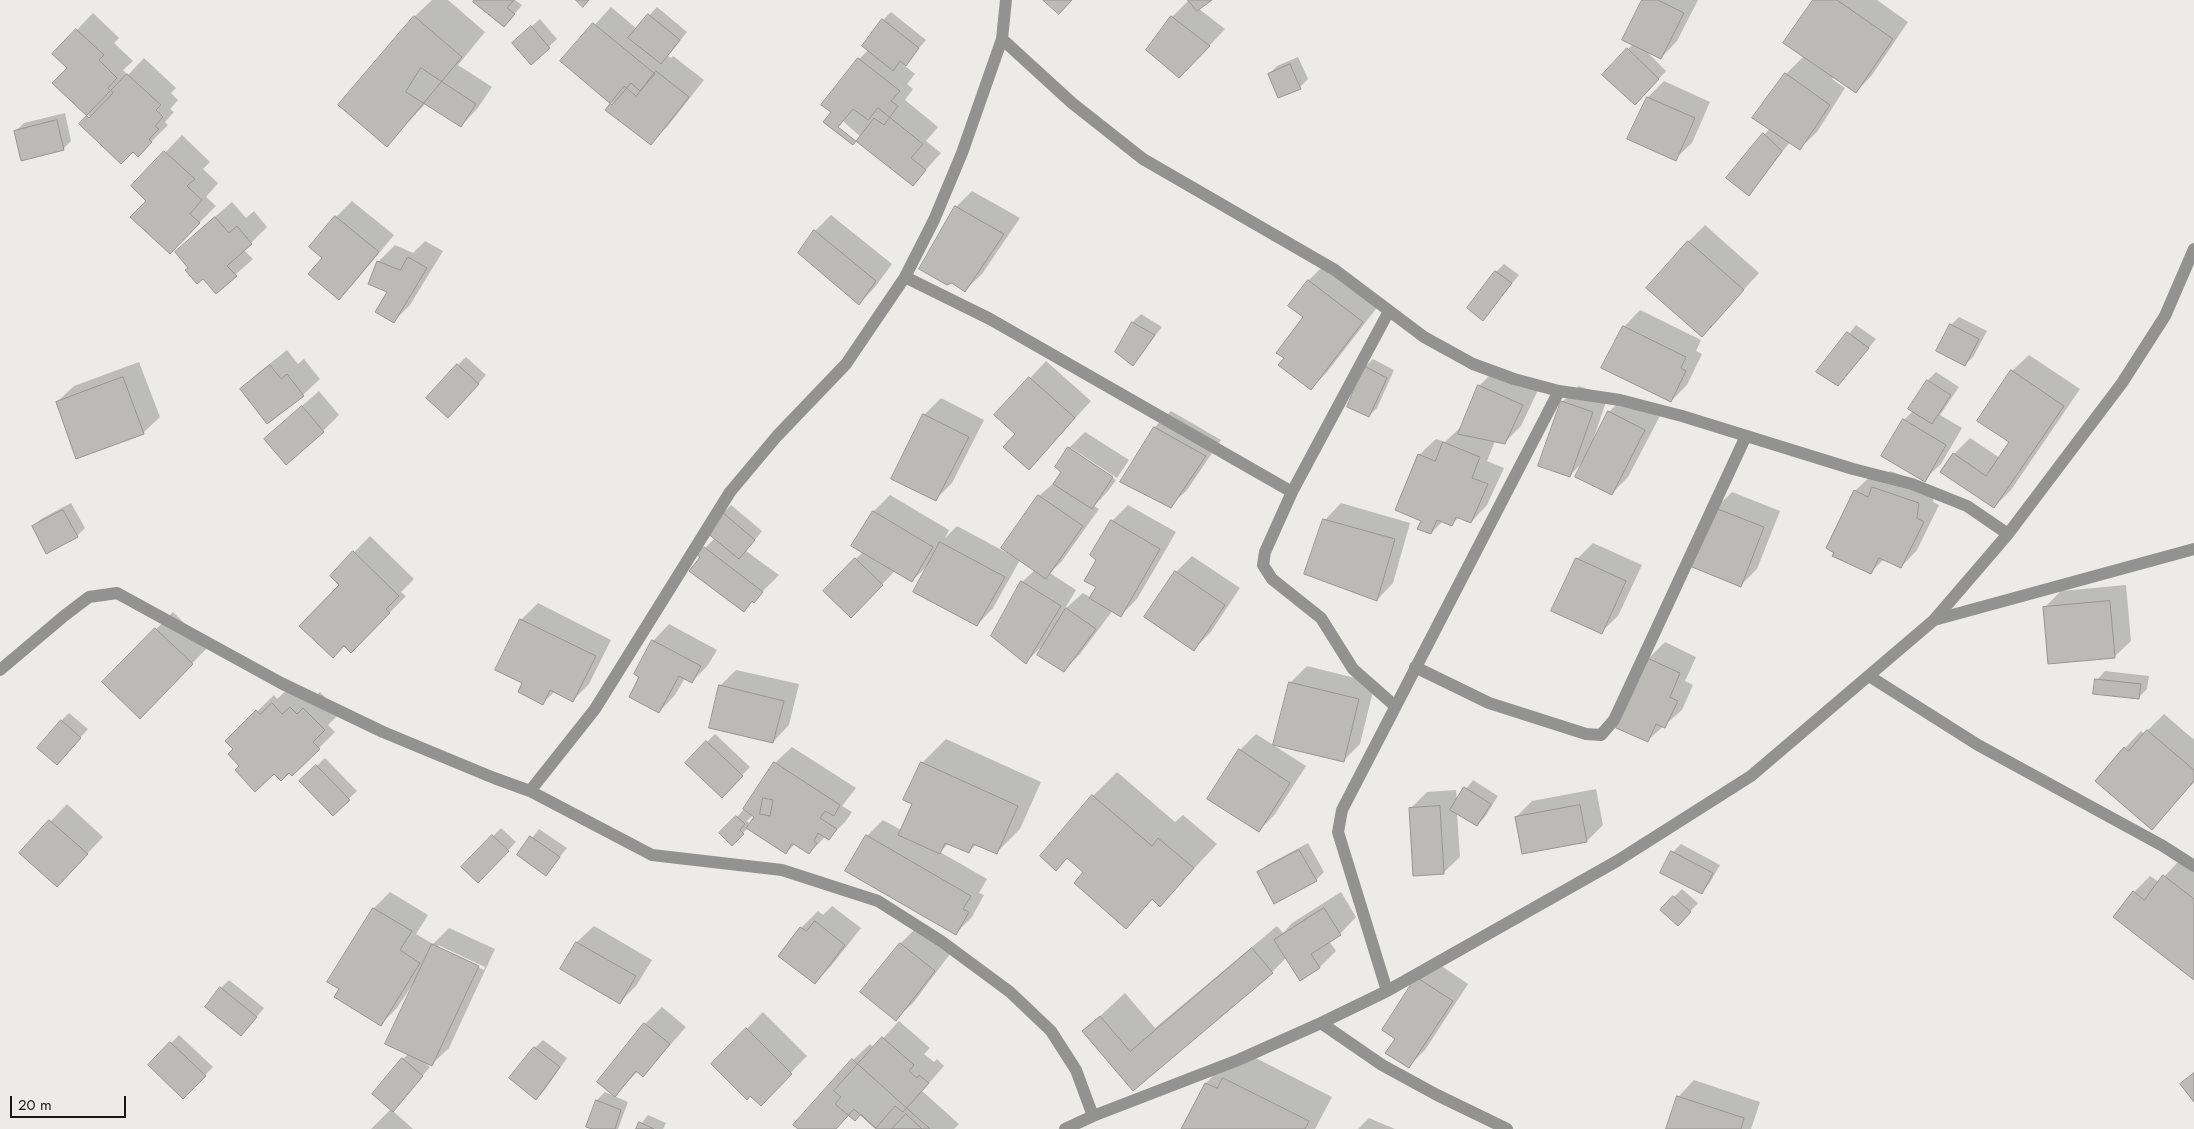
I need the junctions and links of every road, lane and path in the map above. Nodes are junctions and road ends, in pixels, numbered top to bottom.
1 (1006, 0) edge
2 (1002, 39) junction
3 (2194, 249) edge
4 (906, 277) junction
5 (1389, 311) junction
6 (1559, 390) junction
7 (1746, 436) junction
8 (1292, 492) junction
9 (2008, 534) junction
10 (2194, 549) edge
11 (1934, 620) junction
12 (1415, 667) junction
13 (0, 670) edge
14 (1869, 676) junction
15 (1395, 706) junction
16 (530, 791) junction
17 (2194, 866) edge
18 (1387, 991) junction
19 (1321, 1023) junction
20 (1093, 1116) junction
21 (1075, 1128) edge
22 (1507, 1129) edge

1 - 2 street
2 - 4 street
2 - 5 street
3 - 9 street
4 - 8 street
4 - 16 street
5 - 6 street
5 - 8 street
6 - 7 street
6 - 12 street
7 - 9 street
7 - 12 street
8 - 15 street
9 - 11 street
10 - 11 street
11 - 14 street
12 - 15 street
13 - 16 street
14 - 17 street
14 - 18 street
15 - 18 street
16 - 20 street
18 - 19 street
19 - 20 street
19 - 22 street
20 - 21 street

